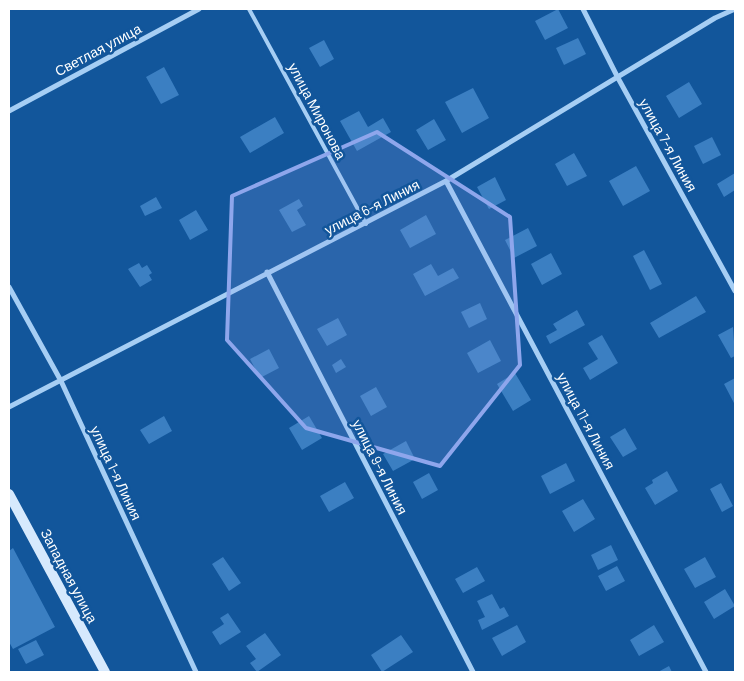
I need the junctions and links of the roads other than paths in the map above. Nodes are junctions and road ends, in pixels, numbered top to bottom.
1 (199, 9) edge
2 (249, 9) edge
3 (583, 9) edge
4 (735, 9) edge
5 (618, 78) junction
6 (9, 111) edge
7 (446, 181) junction
8 (366, 224) junction
9 (267, 272) junction
10 (9, 287) edge
11 (735, 291) edge
12 (61, 380) junction
13 (9, 407) edge
14 (9, 494) edge
15 (105, 672) edge
16 (196, 672) edge
17 (473, 672) edge
18 (706, 672) edge

1 - 6 street, Светлая улица
2 - 8 lane, улица Миронова
3 - 5 street, улица 7-я Линия
4 - 5 street, улица 6-я Линия
5 - 7 street, улица 6-я Линия
5 - 11 street, улица 7-я Линия
7 - 8 street, улица 6-я Линия
7 - 18 street, улица 11-я Линия
8 - 9 street, улица 6-я Линия
9 - 12 street, улица 6-я Линия
9 - 17 street, улица 9-я Линия
10 - 12 street, улица 1-я Линия
12 - 13 street, улица 6-я Линия
12 - 16 street, улица 1-я Линия
14 - 15 street, Западная улица

